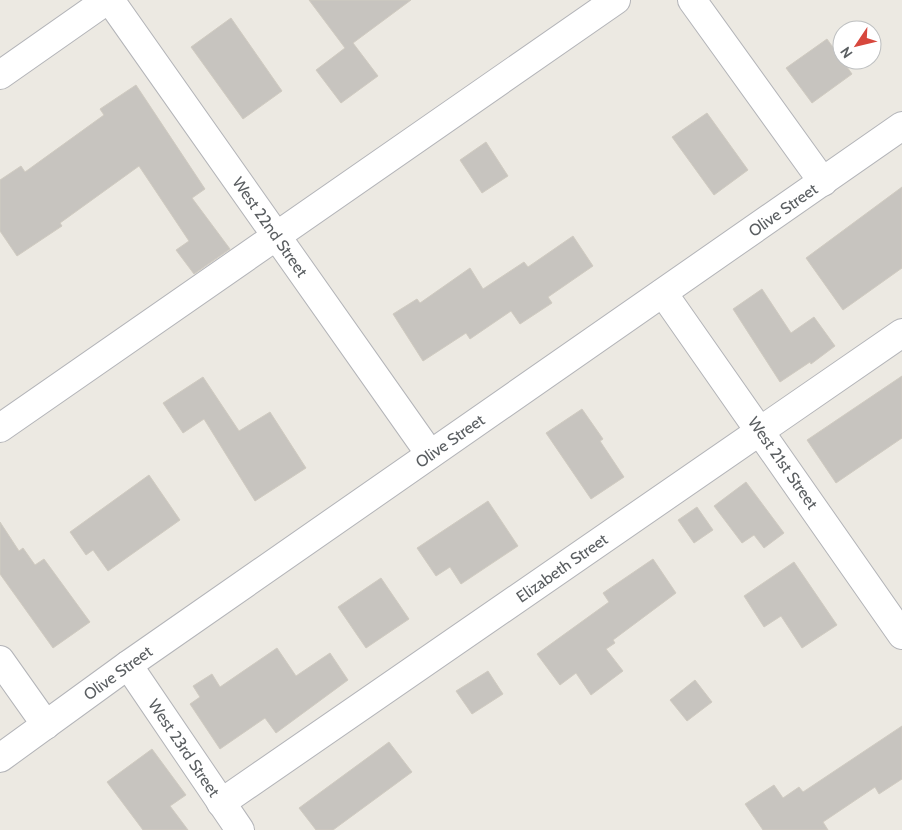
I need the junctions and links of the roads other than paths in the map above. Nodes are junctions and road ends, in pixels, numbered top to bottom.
1 (108, 0) edge
2 (616, 0) edge
3 (692, 0) edge
4 (0, 75) edge
5 (902, 126) edge
6 (823, 182) junction
7 (276, 235) junction
8 (663, 292) junction
9 (902, 334) edge
10 (0, 428) edge
11 (760, 431) junction
12 (430, 454) junction
13 (902, 634) edge
14 (0, 660) edge
15 (128, 665) junction
16 (46, 725) junction
17 (0, 758) edge
18 (221, 803) junction
19 (240, 830) edge

1 - 4 street
1 - 7 street, West 22nd Street
2 - 7 street
3 - 6 street
5 - 6 street, Olive Street
6 - 8 street, Olive Street
7 - 10 street
7 - 12 street, West 22nd Street
8 - 11 street, West 21st Street
8 - 12 street, Olive Street
9 - 11 street, Elizabeth Street
11 - 13 street, West 21st Street
11 - 18 street, Elizabeth Street
12 - 15 street, Olive Street
14 - 16 street
15 - 16 street, Olive Street
15 - 18 street, West 23rd Street
16 - 17 street, Olive Street
18 - 19 street, West 23rd Street

